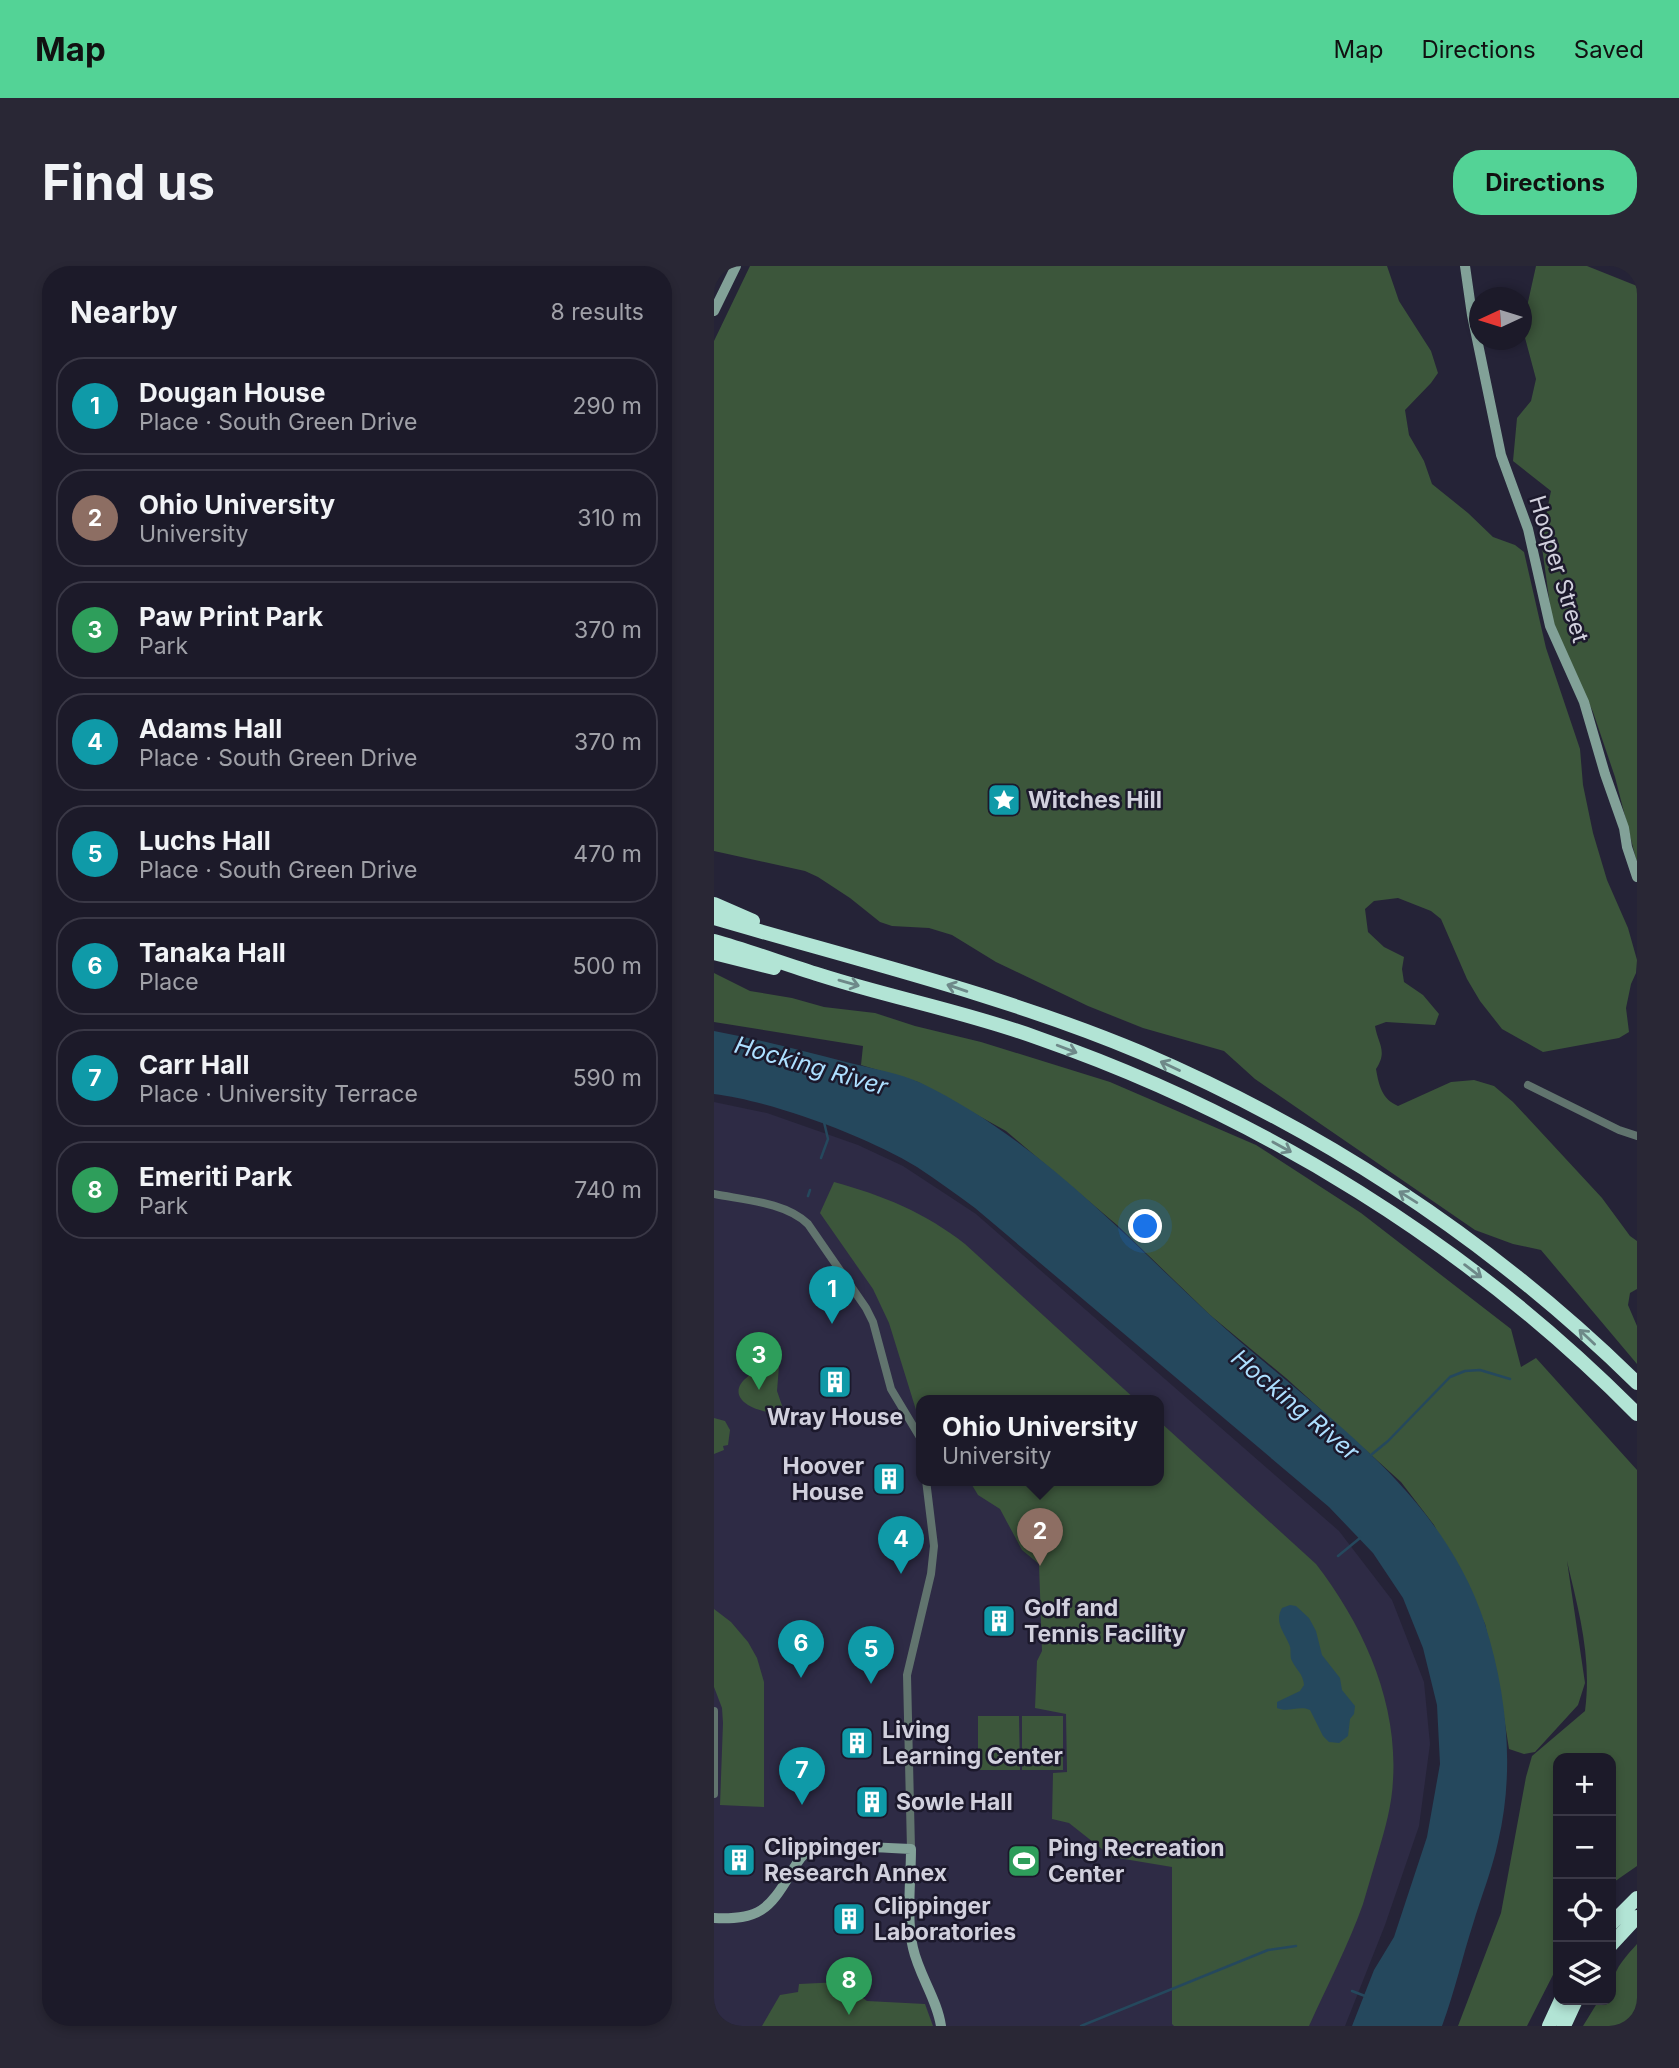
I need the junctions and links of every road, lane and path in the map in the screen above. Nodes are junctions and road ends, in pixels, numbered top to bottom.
1 (736, 266) edge
2 (1465, 266) edge
3 (714, 311) edge
4 (1637, 877) edge
5 (714, 904) edge
6 (714, 918) edge
7 (796, 940) junction
8 (714, 941) edge
9 (714, 953) edge
10 (819, 975) junction
11 (1528, 1085) dead end
12 (1637, 1136) edge
13 (714, 1194) edge
14 (1637, 1383) edge
15 (1637, 1414) edge
16 (916, 1431) edge
17 (927, 1486) edge
18 (714, 1711) edge
19 (714, 1794) edge
20 (911, 1849) junction
21 (1637, 1898) edge
22 (1637, 1917) edge
23 (714, 1919) edge
24 (1616, 1919) edge
25 (1614, 1942) edge
26 (925, 1982) junction
27 (1559, 2005) edge
28 (1574, 2005) edge
29 (941, 2026) edge
30 (948, 2026) edge
31 (1549, 2026) edge
32 (1564, 2026) edge

1 - 3 street
2 - 4 street, Hooper Street
5 - 7 highway
6 - 7 highway
14 -> 7 highway
8 - 10 highway
9 - 10 highway
10 -> 15 highway
11 - 12 street
13 - 16 street
17 - 20 street
18 - 19 street
20 - 23 street
20 - 26 street
21 - 24 highway
22 - 25 highway
26 - 29 street
26 - 30 street
27 - 31 highway
28 - 32 highway

